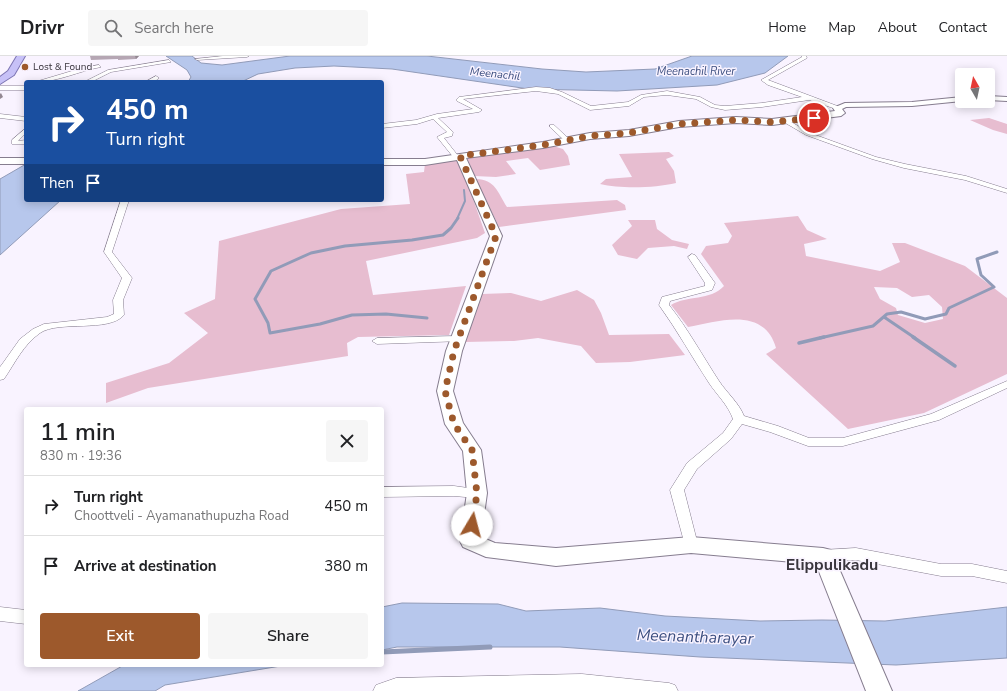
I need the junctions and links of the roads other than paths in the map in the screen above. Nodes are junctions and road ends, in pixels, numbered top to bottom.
1 (21, 56) edge
2 (247, 56) edge
3 (804, 56) edge
4 (197, 59) dead end
5 (169, 61) dead end
6 (99, 66) dead end
7 (156, 78) dead end
8 (45, 80) edge
9 (92, 80) edge
10 (152, 80) edge
11 (0, 81) edge
12 (24, 87) edge
13 (0, 88) edge
14 (809, 98) junction
15 (995, 98) edge
16 (1007, 99) edge
17 (955, 100) edge
18 (838, 108) junction
19 (0, 116) edge
20 (434, 117) junction
21 (24, 119) edge
22 (784, 120) junction
23 (384, 126) edge
24 (552, 126) dead end
25 (24, 132) edge
26 (567, 140) junction
27 (24, 142) edge
28 (458, 157) junction
29 (0, 161) edge
30 (23, 161) edge
31 (384, 162) edge
32 (1007, 191) edge
33 (124, 202) edge
34 (692, 257) dead end
35 (459, 339) junction
36 (377, 341) dead end
37 (0, 377) edge
38 (1007, 384) edge
39 (739, 419) junction
40 (384, 492) edge
41 (477, 494) junction
42 (691, 545) junction
43 (823, 556) junction
44 (1007, 576) edge
45 (0, 614) edge
46 (24, 617) edge
47 (876, 684) edge
48 (382, 691) edge
49 (669, 691) edge

1 - 11 main road
2 - 4 street
3 - 14 street
5 - 9 street
6 - 8 street
7 - 10 street
12 - 13 street
14 - 18 street
14 - 20 street
15 - 16 main road
17 - 18 main road
18 - 22 main road
19 - 21 street
20 - 23 street
20 - 28 street
22 - 26 main road
22 - 32 street
24 - 26 street
25 - 27 street
26 - 28 main road
28 - 31 main road
28 - 35 main road
29 - 30 main road
33 - 37 street
34 - 39 street
35 - 36 street
35 - 41 main road
38 - 39 street
39 - 42 street
40 - 41 street
41 - 42 main road
42 - 43 main road
43 - 44 street
43 - 47 main road
45 - 46 street
48 - 49 street

